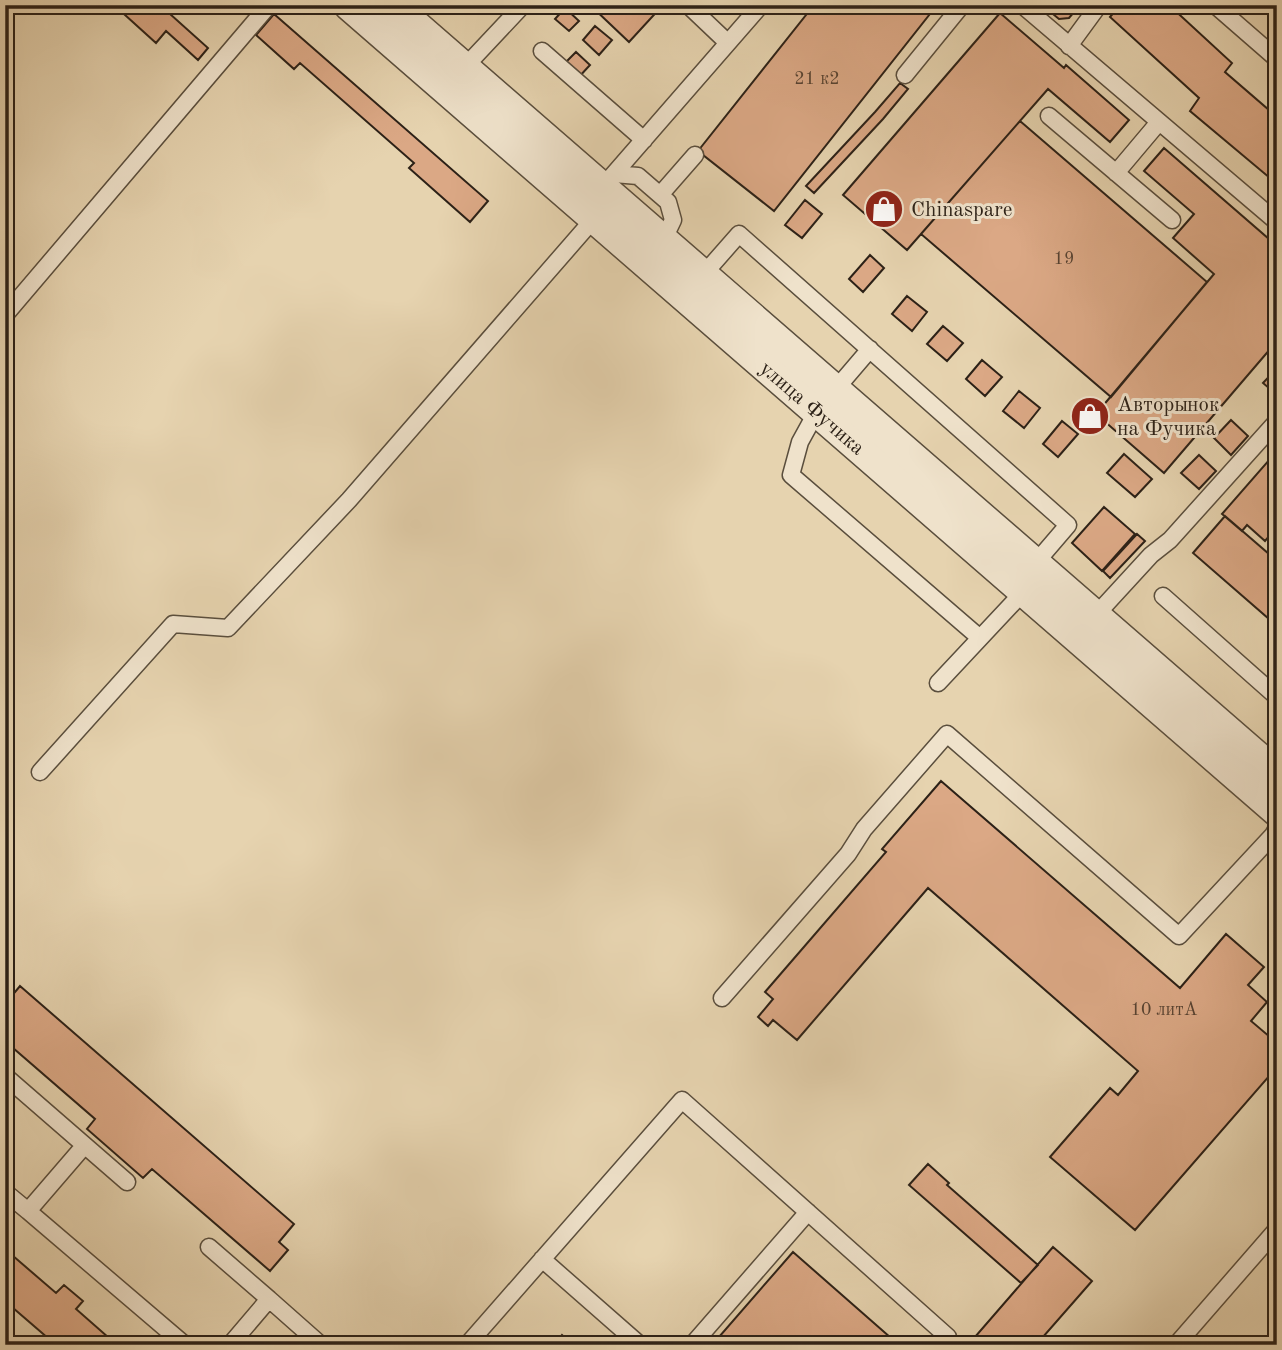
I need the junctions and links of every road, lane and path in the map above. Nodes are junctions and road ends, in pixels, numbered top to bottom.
1 (269, 5) edge
2 (349, 5) edge
3 (392, 5) edge
4 (523, 5) edge
5 (688, 5) edge
6 (761, 5) edge
7 (962, 5) edge
8 (1022, 5) edge
9 (1099, 5) edge
10 (1214, 5) edge
11 (728, 43) junction
12 (1069, 46) junction
13 (542, 51) dead end
14 (1277, 59) edge
15 (905, 75) dead end
16 (455, 78) junction
17 (1049, 117) dead end
18 (1159, 122) junction
19 (644, 140) junction
20 (695, 155) dead end
21 (1116, 173) junction
22 (660, 195) junction
23 (602, 197) junction
24 (1171, 220) dead end
25 (1277, 222) edge
26 (663, 241) junction
27 (703, 275) junction
28 (5, 315) edge
29 (870, 349) junction
30 (826, 400) junction
31 (1277, 421) edge
32 (1030, 577) junction
33 (1163, 596) dead end
34 (1095, 616) junction
35 (980, 639) junction
36 (938, 683) dead end
37 (1277, 697) edge
38 (40, 772) dead end
39 (1277, 774) edge
40 (1275, 810) edge
41 (722, 998) dead end
42 (5, 1076) edge
43 (84, 1146) junction
44 (127, 1182) dead end
45 (5, 1192) edge
46 (28, 1211) junction
47 (808, 1212) junction
48 (1277, 1229) edge
49 (209, 1247) dead end
50 (542, 1259) junction
51 (269, 1299) junction
52 (948, 1337) dead end
53 (185, 1345) edge
54 (230, 1345) edge
55 (321, 1345) edge
56 (467, 1345) edge
57 (640, 1345) edge
58 (692, 1345) edge
59 (1176, 1345) edge

1 - 28 lane
2 - 16 street, улица Фучика
3 - 16 street, улица Фучика
4 - 16 lane
5 - 11 lane
6 - 11 lane
7 - 15 lane
8 - 12 lane
9 - 12 lane
10 - 14 lane
11 - 19 lane
12 - 18 lane
13 - 19 lane
16 - 23 street, улица Фучика
17 - 21 lane
18 - 21 lane
18 - 25 lane
19 - 23 lane
20 - 22 lane
21 - 24 lane
22 - 23 lane
22 - 26 lane
23 - 26 street, улица Фучика
23 - 30 street, улица Фучика
23 - 38 lane
26 - 27 street, улица Фучика
27 - 29 lane
27 - 30 street, улица Фучика
29 - 30 lane
29 - 32 lane
30 - 32 street, улица Фучика
30 - 35 lane
31 - 34 lane
32 - 34 street, улица Фучика
32 - 35 lane
32 - 40 street, улица Фучика
33 - 37 lane
34 - 39 street, улица Фучика
35 - 36 lane
40 - 41 lane
42 - 43 lane
43 - 44 lane
43 - 46 lane
45 - 46 lane
46 - 53 lane
47 - 50 lane
47 - 52 lane
47 - 58 lane
48 - 59 lane
49 - 51 lane
50 - 56 lane
50 - 57 lane
51 - 54 lane
51 - 55 lane

